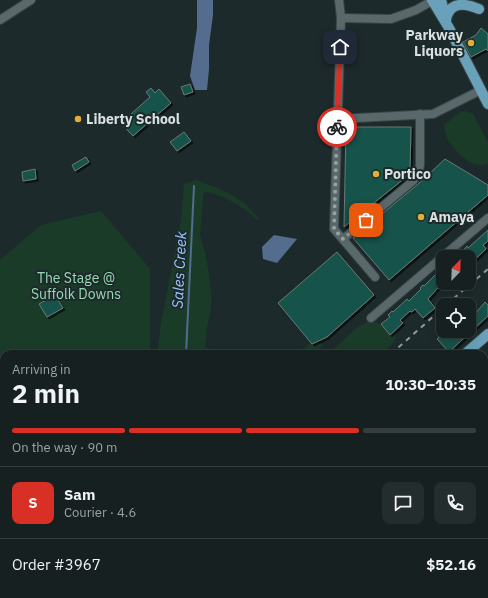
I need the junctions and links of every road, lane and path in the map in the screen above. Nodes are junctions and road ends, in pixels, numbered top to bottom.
1 (31, 0) edge
2 (339, 0) edge
3 (435, 0) edge
4 (465, 0) edge
5 (484, 12) edge
6 (341, 18) junction
7 (0, 20) edge
8 (448, 24) junction
9 (481, 90) junction
10 (488, 104) edge
11 (420, 114) junction
12 (338, 119) junction
13 (488, 218) edge
14 (343, 239) junction
15 (375, 278) dead end
16 (371, 318) dead end
17 (488, 334) edge
18 (470, 350) edge

1 - 7 street
2 - 6 street
3 - 6 street
3 - 8 main road
4 - 5 main road
5 - 8 main road
6 - 12 street
8 - 9 main road
9 - 10 main road
9 - 11 street
11 - 12 street
11 - 14 street
12 - 14 street
13 - 16 street
14 - 15 street
17 - 18 main road

